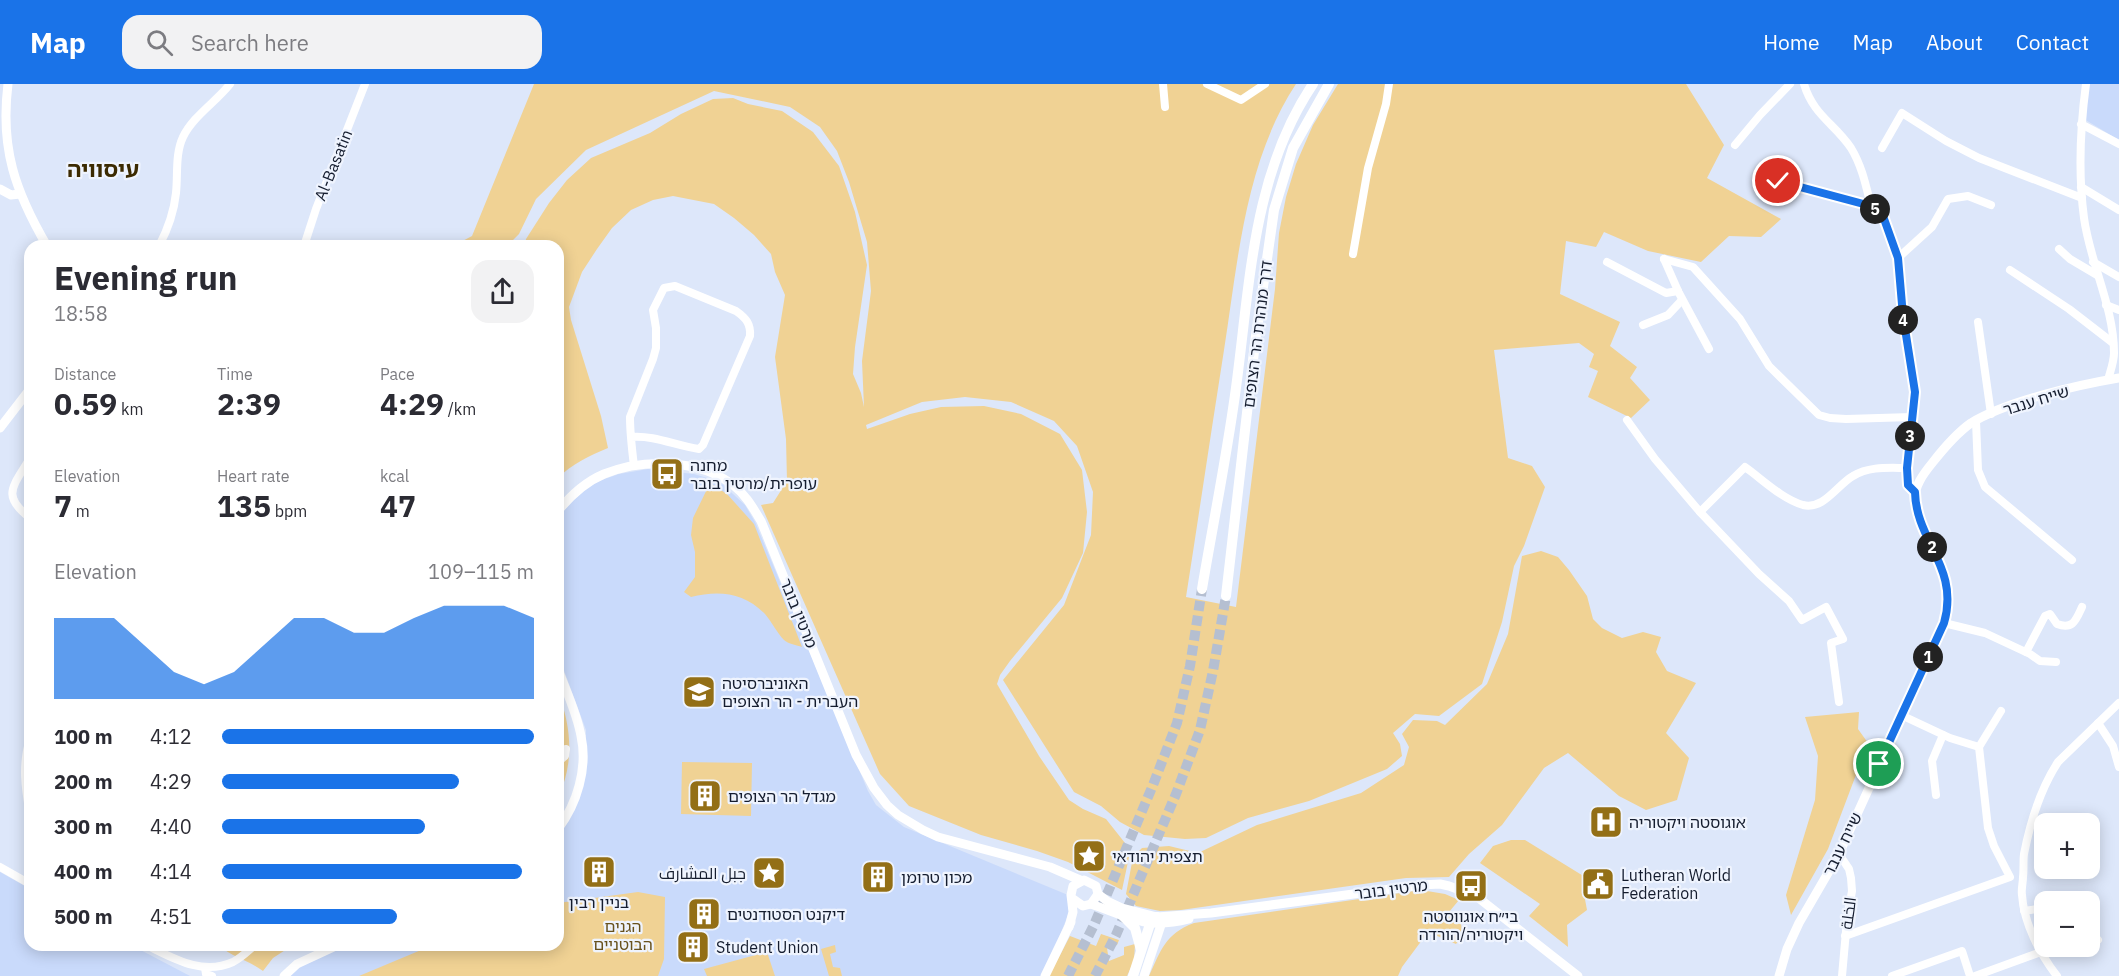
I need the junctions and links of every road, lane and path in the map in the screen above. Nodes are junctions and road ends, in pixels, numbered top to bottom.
1 (8, 84) edge
2 (230, 84) edge
3 (366, 84) edge
4 (1162, 84) edge
5 (1206, 84) edge
6 (1265, 84) edge
7 (1312, 84) edge
8 (1329, 84) edge
9 (1389, 84) edge
10 (1790, 84) edge
11 (1804, 84) edge
12 (2086, 84) edge
13 (1165, 106) dead end
14 (2081, 124) junction
15 (2119, 144) edge
16 (1736, 145) dead end
17 (1882, 148) dead end
18 (1778, 181) dead end
19 (2081, 187) junction
20 (0, 189) edge
21 (20, 194) junction
22 (2082, 198) junction
23 (1992, 205) dead end
24 (1871, 206) junction
25 (2119, 210) edge
26 (44, 240) edge
27 (162, 240) edge
28 (306, 240) edge
29 (2059, 249) dead end
30 (1353, 254) dead end
31 (1898, 258) junction
32 (1607, 262) dead end
33 (2093, 262) junction
34 (2010, 270) dead end
35 (2097, 275) junction
36 (2119, 277) edge
37 (1678, 291) junction
38 (1682, 300) junction
39 (2106, 305) junction
40 (2119, 310) edge
41 (1978, 322) dead end
42 (1643, 325) dead end
43 (2113, 343) junction
44 (1709, 349) dead end
45 (2119, 378) edge
46 (2108, 380) junction
47 (24, 397) edge
48 (1991, 414) junction
49 (1912, 417) junction
50 (1628, 420) dead end
51 (1976, 421) junction
52 (0, 428) edge
53 (631, 437) junction
54 (634, 466) junction
55 (24, 467) edge
56 (1907, 468) junction
57 (1915, 492) junction
58 (564, 505) edge
59 (1700, 512) junction
60 (24, 514) edge
61 (2072, 560) dead end
62 (1202, 589) tunnel mouth
63 (1226, 596) tunnel mouth
64 (2082, 607) dead end
65 (1944, 623) junction
66 (2026, 652) junction
67 (2056, 662) dead end
68 (564, 686) edge
69 (1839, 702) dead end
70 (2119, 703) edge
71 (2001, 711) dead end
72 (1901, 715) junction
73 (2098, 723) junction
74 (1943, 735) junction
75 (1980, 747) junction
76 (566, 749) dead end
77 (564, 757) edge
78 (2119, 768) edge
79 (1936, 795) dead end
80 (564, 820) edge
81 (1839, 854) junction
82 (1037, 865) junction
83 (0, 867) edge
84 (2024, 871) junction
85 (2010, 877) junction
86 (1080, 880) junction
87 (24, 881) edge
88 (1098, 894) junction
89 (1072, 895) junction
90 (1087, 905) junction
91 (2034, 910) edge
92 (2024, 911) junction
93 (1211, 913) junction
94 (1122, 915) junction
95 (1156, 922) junction
96 (1178, 922) junction
97 (1069, 927) junction
98 (2034, 934) edge
99 (1845, 936) junction
100 (1154, 946) junction
101 (158, 951) edge
102 (248, 951) edge
103 (325, 951) edge
104 (2034, 955) edge
105 (1140, 956) junction
106 (2045, 957) edge
107 (205, 968) junction
108 (212, 976) edge
109 (284, 976) edge
110 (1045, 976) edge
111 (1133, 976) edge
112 (1144, 976) edge
113 (1578, 976) edge
114 (1779, 976) edge
115 (1842, 976) edge
116 (1892, 976) edge
117 (1970, 976) edge
118 (1975, 976) edge
119 (2057, 976) edge

1 - 21 street
2 - 27 street
3 - 28 street, Al-Basatin
4 - 13 street
5 - 6 street
7 - 62 main road, דרך מנהרת הר הצופים
8 - 63 main road, דרך מנהרת הר הצופים
9 - 30 street
10 - 16 street
11 - 24 street
12 - 14 street
14 - 15 street
14 - 19 street
17 - 22 street
18 - 24 street
19 - 22 street
19 - 25 street
20 - 21 street
21 - 26 street
22 - 33 street
23 - 31 street
24 - 31 street
29 - 35 street
31 - 49 street
32 - 37 street
33 - 35 street
33 - 36 street
34 - 43 street
35 - 39 street
37 - 38 street
37 - 49 street
38 - 42 street
38 - 44 street
39 - 40 street
39 - 43 street
41 - 48 street
43 - 46 street
45 - 46 street, שייח ענבר
46 - 48 street, שייח ענבר
47 - 52 street
48 - 51 street, שייח ענבר
49 - 56 street
50 - 59 street
51 - 57 street, שייח ענבר
51 - 61 street
53 - 53 street
53 - 54 street
54 - 58 street, מרטין בובר
54 - 82 street, מרטין בובר
55 - 60 street
56 - 57 street
56 - 59 street
57 - 65 street, שייח ענבר
59 - 69 street
64 - 66 street
65 - 66 street
65 - 72 street, שייח ענבר
66 - 67 street
68 - 80 street
70 - 73 street
71 - 75 street
72 - 74 street
72 - 81 street, שייח ענבר
73 - 78 street
73 - 84 street
74 - 75 street
74 - 79 street
75 - 85 street
76 - 77 street
81 - 99 street, الخلة
81 - 114 street, שייח ענבר
82 - 86 street, מרטין בובר
82 - 89 street, מרטין בובר
83 - 87 street
84 - 85 street
84 - 92 street
85 - 99 street
86 - 88 street
86 - 89 street
88 - 90 street
88 - 95 street, מרטין בובר
89 - 90 street
89 - 97 street
90 - 94 street, מרטין בובר
90 - 97 street
91 - 92 street
92 - 98 street
93 - 95 street, מרטין בובר
93 - 96 street, מרטין בובר
93 - 113 street, מרטין בובר
94 - 95 street, מרטין בובר
94 - 105 main road
95 - 96 street, מרטין בובר
95 - 100 street
95 - 105 main road
96 - 100 street
97 - 110 street
99 - 115 street, الخلة
100 - 112 street
101 - 107 street
102 - 107 street
103 - 109 street
104 - 118 street
105 - 111 main road
106 - 119 street
107 - 108 street
116 - 117 street

